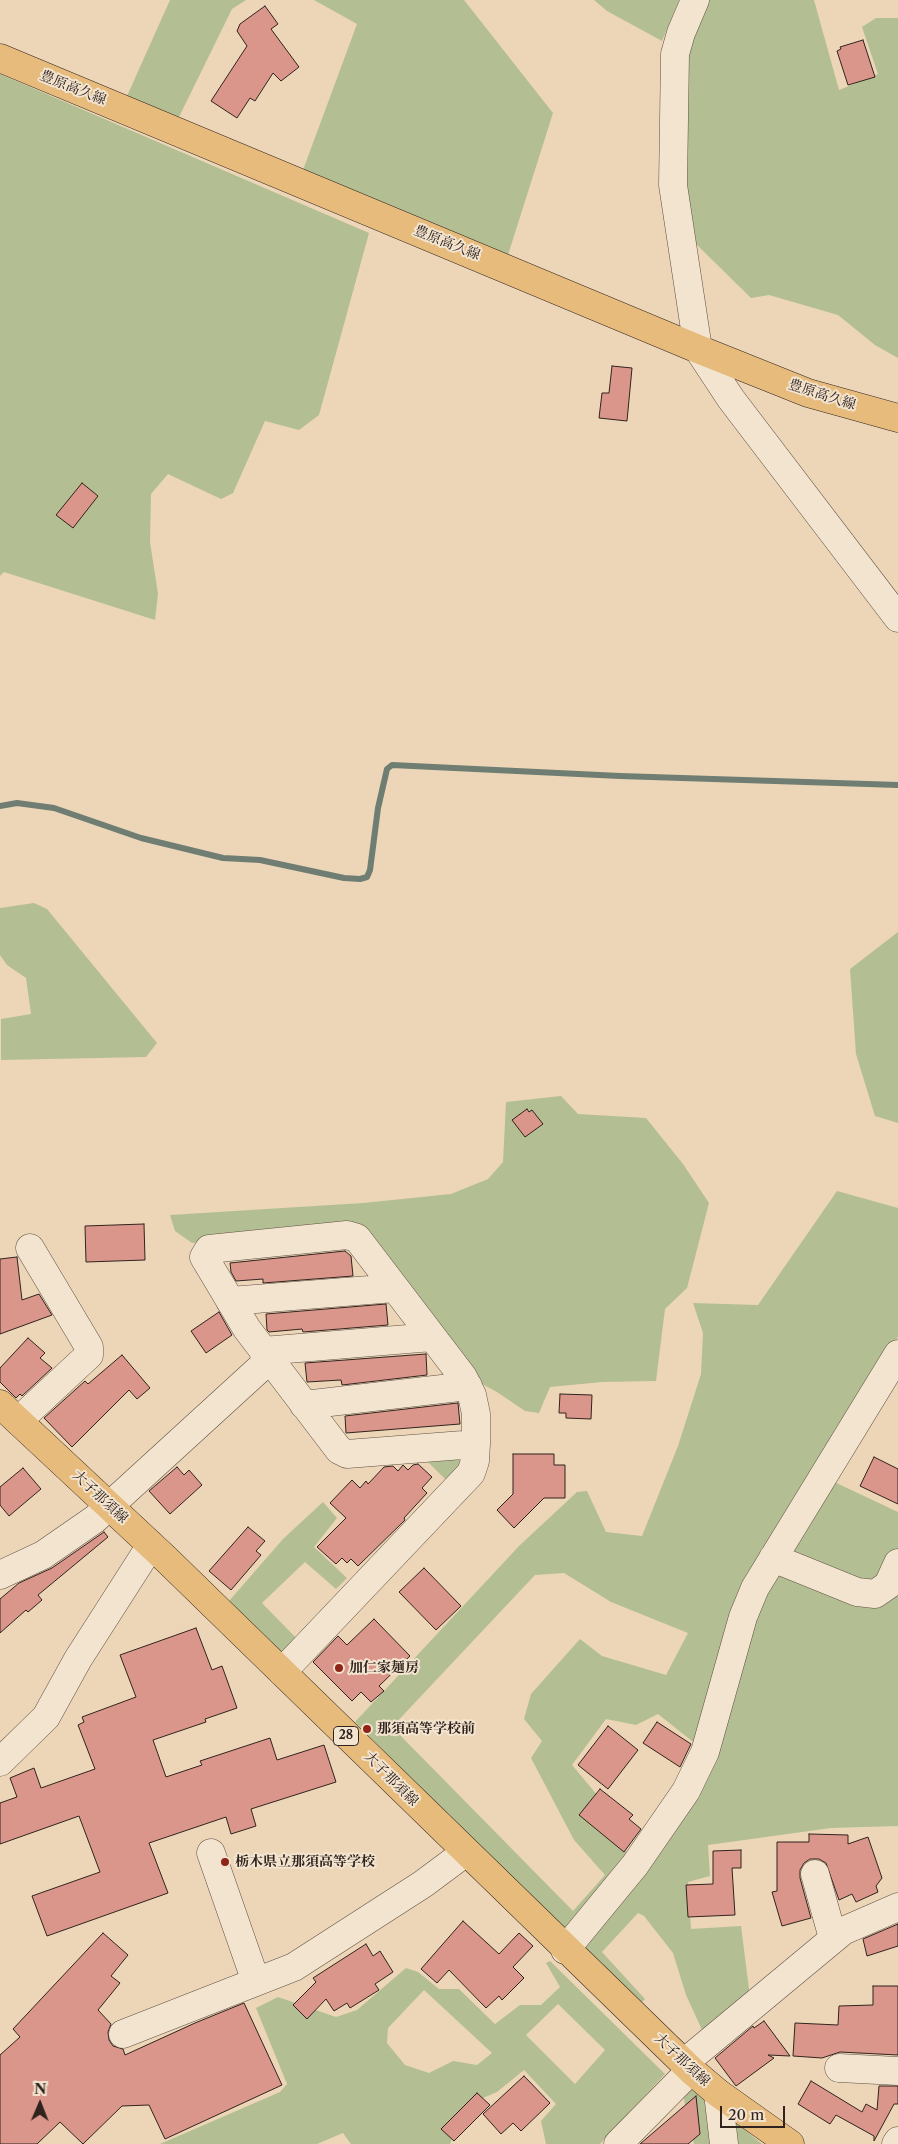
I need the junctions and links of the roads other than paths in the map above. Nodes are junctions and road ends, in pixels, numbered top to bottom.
1 (695, 0) edge
2 (0, 58) edge
3 (698, 348) junction
4 (898, 418) edge
5 (898, 618) edge
6 (30, 1248) dead end
7 (395, 1288) junction
8 (230, 1301) junction
9 (432, 1337) junction
10 (266, 1356) junction
11 (895, 1365) edge
12 (468, 1386) junction
13 (304, 1405) junction
14 (9, 1413) edge
15 (476, 1444) junction
16 (110, 1507) junction
17 (151, 1545) junction
18 (773, 1558) junction
19 (898, 1563) edge
20 (0, 1575) edge
21 (282, 1672) junction
22 (0, 1762) edge
23 (466, 1852) junction
24 (211, 1853) dead end
25 (815, 1874) dead end
26 (898, 1907) edge
27 (833, 1938) junction
28 (565, 1950) junction
29 (256, 1982) junction
30 (123, 2034) dead end
31 (687, 2066) junction
32 (839, 2068) dead end
33 (898, 2071) edge
34 (718, 2093) junction
35 (898, 2141) edge
36 (618, 2144) edge
37 (724, 2144) edge
38 (790, 2144) edge
39 (896, 2144) edge

1 - 3 street
2 - 3 main road, 豊原高久線
3 - 4 main road, 豊原高久線
3 - 5 street
6 - 14 street
7 - 8 street
7 - 8 street
7 - 9 street
8 - 10 street
9 - 10 street
9 - 12 street
10 - 13 street
10 - 16 street
11 - 18 street
12 - 13 street
12 - 15 street
13 - 15 street
14 - 16 main road, 大子那須線 / 28
15 - 21 street
16 - 17 main road, 大子那須線 / 28
16 - 20 street
17 - 21 main road, 大子那須線 / 28
17 - 22 street
18 - 19 street
18 - 28 street
21 - 23 main road, 大子那須線 / 28
23 - 28 main road, 大子那須線 / 28
23 - 29 street
24 - 29 street
25 - 27 street
26 - 27 street
27 - 31 street
28 - 31 main road, 大子那須線 / 28
29 - 30 street
31 - 34 main road, 大子那須線 / 28
31 - 36 street
32 - 33 street
34 - 37 street
34 - 38 main road, 大子那須線 / 28
35 - 39 street

